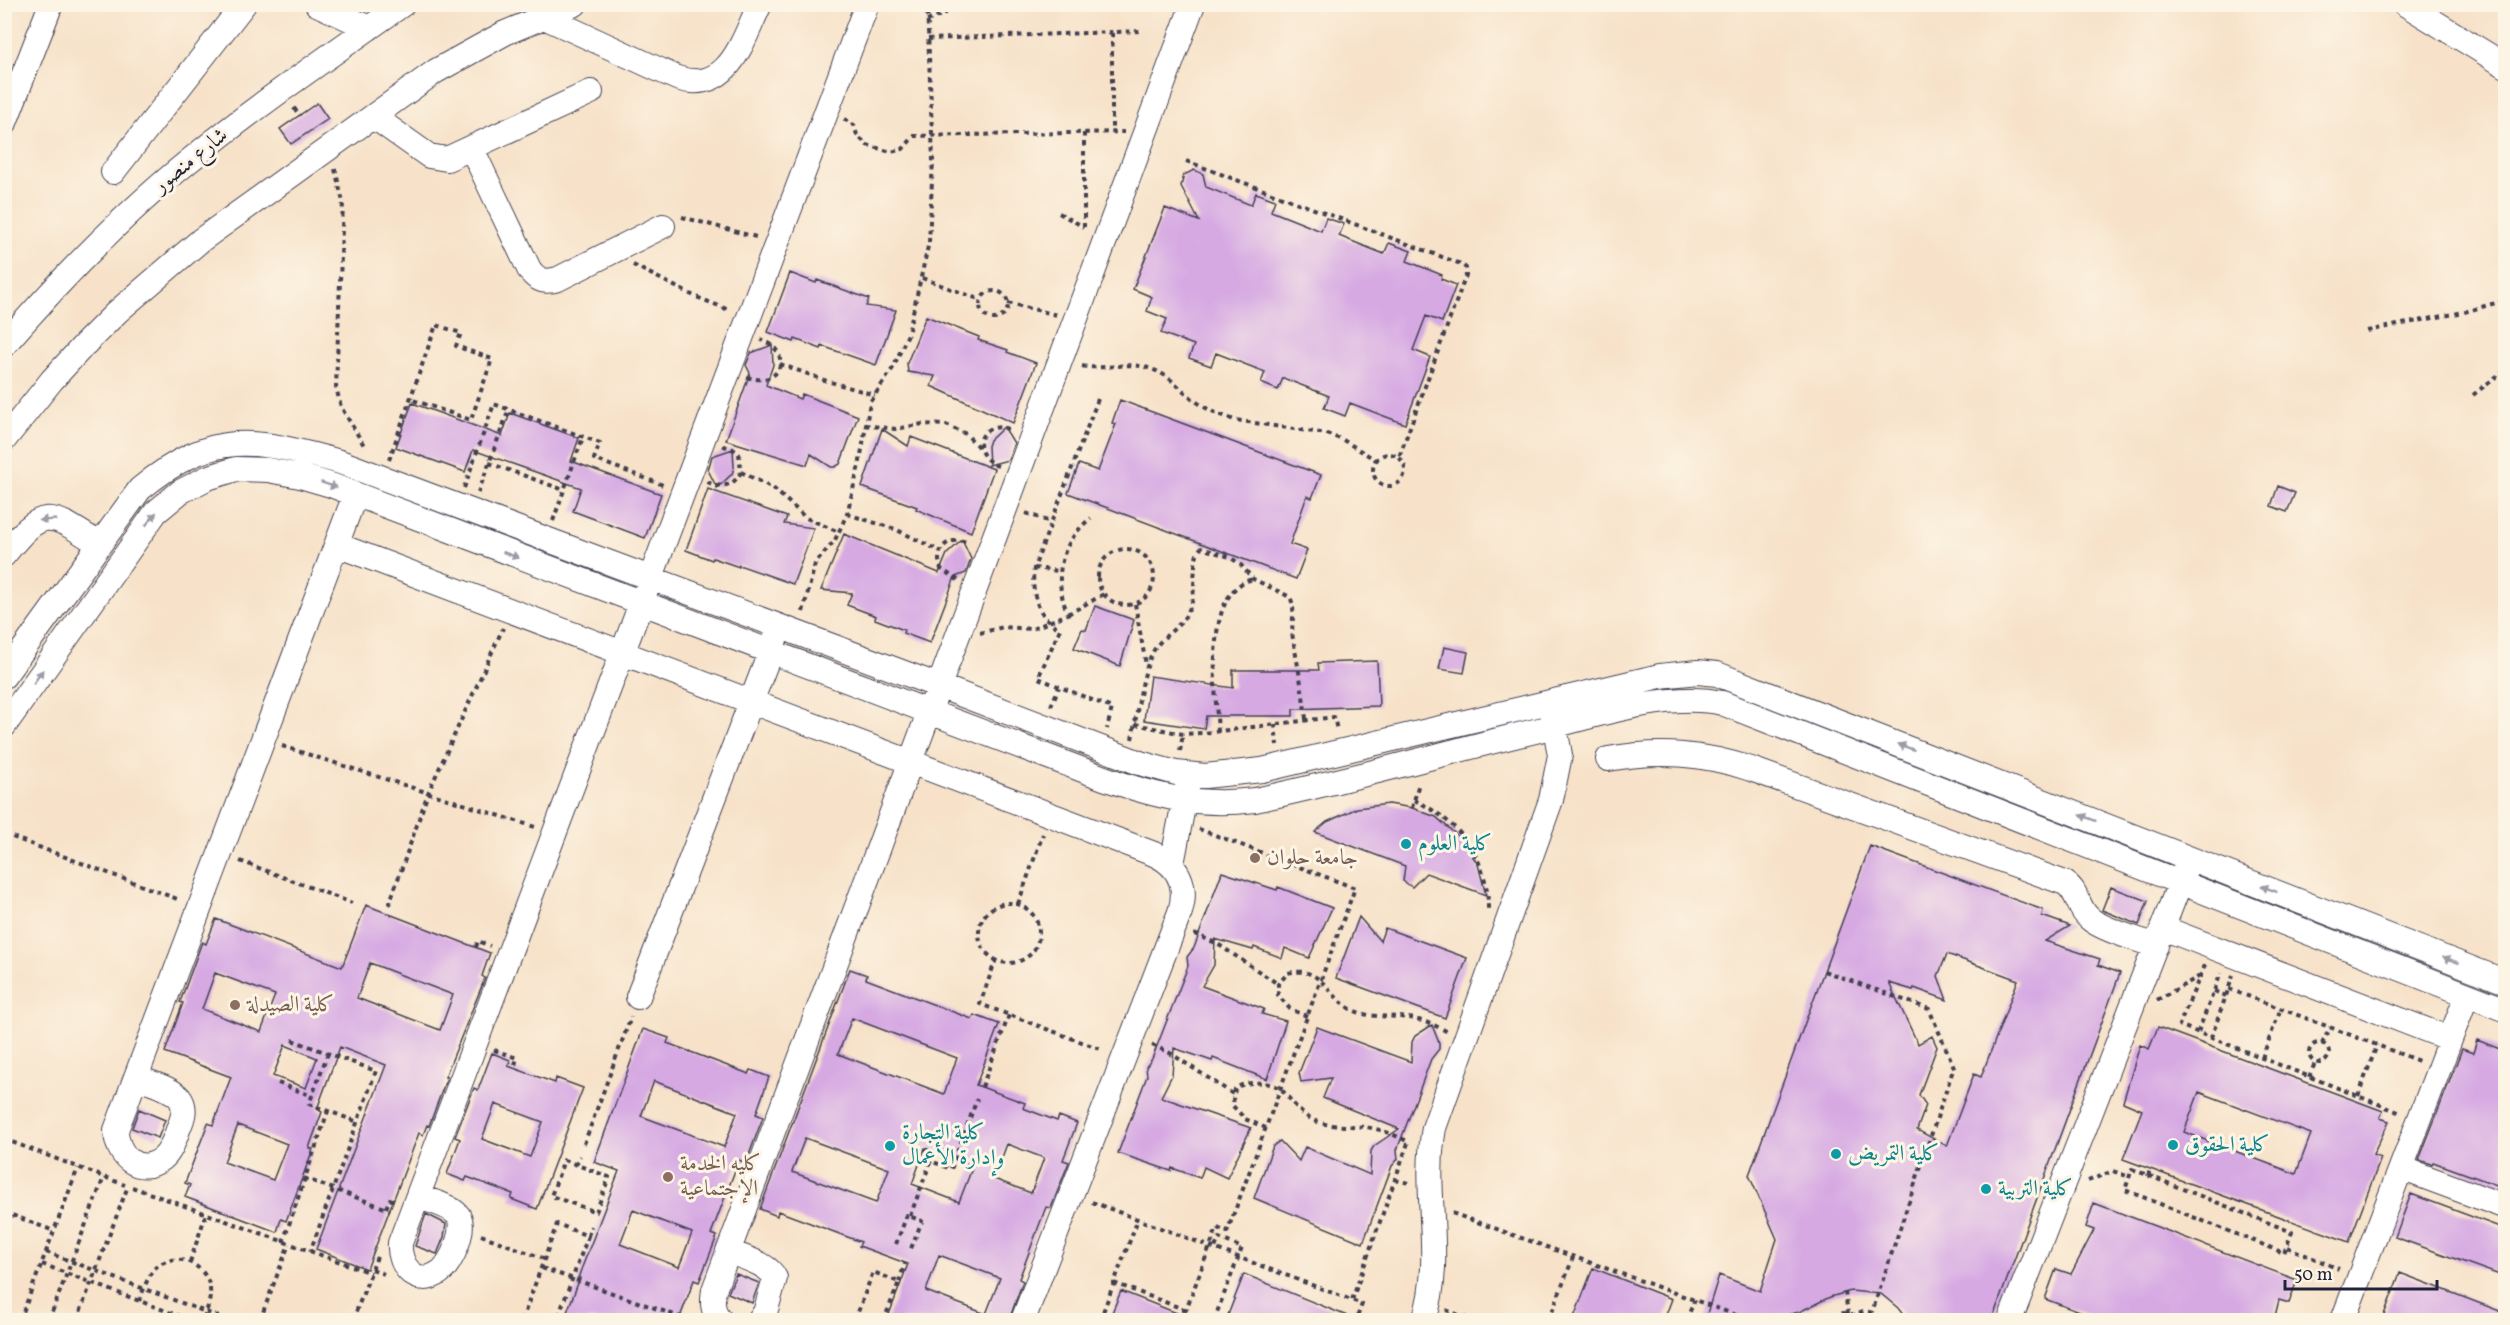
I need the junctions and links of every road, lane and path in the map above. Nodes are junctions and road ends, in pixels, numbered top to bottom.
1 (51, 4) edge
2 (244, 4) edge
3 (316, 4) edge
4 (403, 4) edge
5 (575, 4) edge
6 (760, 4) edge
7 (867, 4) edge
8 (927, 4) edge
9 (952, 4) edge
10 (1193, 4) edge
11 (2405, 4) edge
12 (542, 16) junction
13 (927, 21) junction
14 (369, 28) junction
15 (1141, 32) dead end
16 (1112, 33) junction
17 (928, 39) junction
18 (2505, 66) edge
19 (591, 92) dead end
20 (826, 114) junction
21 (374, 117) junction
22 (4, 125) edge
23 (1112, 132) junction
24 (1084, 133) junction
25 (1145, 133) junction
26 (931, 136) junction
27 (472, 149) junction
28 (326, 152) junction
29 (1186, 161) dead end
30 (112, 172) dead end
31 (1059, 213) dead end
32 (663, 226) joint
33 (1084, 227) junction
34 (1106, 239) junction
35 (777, 244) junction
36 (623, 249) junction
37 (922, 278) junction
38 (981, 300) junction
39 (2505, 300) edge
40 (1008, 303) junction
41 (1076, 319) junction
42 (746, 326) junction
43 (2367, 331) dead end
44 (4, 345) edge
45 (1062, 356) junction
46 (780, 364) junction
47 (2505, 369) edge
48 (730, 370) junction
49 (874, 395) junction
50 (2473, 395) dead end
51 (410, 399) junction
52 (1098, 399) dead end
53 (509, 410) junction
54 (865, 425) junction
55 (583, 437) junction
56 (1032, 437) junction
57 (4, 440) edge
58 (703, 440) junction
59 (981, 450) junction
60 (1399, 457) junction
61 (1376, 460) junction
62 (489, 463) junction
63 (741, 472) junction
64 (1018, 474) junction
65 (383, 478) junction
66 (686, 484) junction
67 (564, 490) junction
68 (355, 495) junction
69 (464, 509) junction
70 (847, 514) junction
71 (1091, 518) dead end
72 (839, 532) junction
73 (546, 540) junction
74 (99, 544) junction
75 (337, 545) junction
76 (990, 550) junction
77 (940, 551) junction
78 (4, 555) edge
79 (1034, 568) junction
80 (1059, 571) junction
81 (1253, 579) junction
82 (651, 580) junction
83 (976, 587) junction
84 (1104, 594) junction
85 (641, 604) junction
86 (1135, 604) junction
87 (512, 610) junction
88 (1068, 614) junction
89 (1049, 621) junction
90 (789, 630) junction
91 (958, 635) junction
92 (624, 652) junction
93 (770, 653) junction
94 (1147, 668) junction
95 (4, 676) edge
96 (939, 686) junction
97 (1588, 693) junction
98 (752, 700) junction
99 (930, 711) junction
100 (1553, 714) junction
101 (1594, 716) junction
102 (1306, 719) junction
103 (1135, 724) junction
104 (4, 726) edge
105 (1218, 732) junction
106 (264, 740) junction
107 (1101, 748) junction
108 (1341, 752) junction
109 (1128, 759) junction
110 (1608, 759) dead end
111 (911, 761) junction
112 (1188, 775) junction
113 (1222, 776) junction
114 (429, 793) junction
115 (1414, 800) dead end
116 (1222, 803) junction
117 (1184, 812) junction
118 (1051, 814) junction
119 (556, 833) junction
120 (4, 834) edge
121 (221, 854) junction
122 (2190, 858) junction
123 (1172, 864) junction
124 (2180, 884) junction
125 (352, 903) dead end
126 (1018, 904) junction
127 (389, 905) dead end
128 (200, 908) junction
129 (1488, 916) dead end
130 (1173, 930) junction
131 (2159, 937) junction
132 (2228, 952) junction
133 (996, 959) junction
134 (1824, 971) dead end
135 (2201, 975) junction
136 (1321, 978) junction
137 (2505, 981) edge
138 (1278, 984) junction
139 (2229, 988) junction
140 (2214, 991) junction
141 (2467, 995) junction
142 (2226, 996) junction
143 (638, 997) joint
144 (2281, 1008) junction
145 (2505, 1010) edge
146 (1009, 1015) junction
147 (1307, 1016) junction
148 (2129, 1016) junction
149 (1452, 1021) dead end
150 (2330, 1027) junction
151 (1448, 1032) junction
152 (2198, 1032) junction
153 (2211, 1038) junction
154 (2450, 1039) junction
155 (292, 1040) dead end
156 (1444, 1043) dead end
157 (476, 1044) junction
158 (2322, 1044) junction
159 (2377, 1045) junction
160 (1127, 1049) junction
161 (328, 1053) junction
162 (2262, 1058) junction
163 (510, 1063) dead end
164 (2315, 1063) junction
165 (2439, 1068) junction
166 (136, 1077) dead end
167 (2309, 1077) junction
168 (278, 1083) dead end
169 (982, 1087) dead end
170 (1280, 1088) junction
171 (1233, 1094) junction
172 (312, 1096) junction
173 (2358, 1096) junction
174 (977, 1100) dead end
175 (328, 1111) junction
176 (2419, 1120) junction
177 (358, 1122) junction
178 (1266, 1128) junction
179 (1413, 1131) dead end
180 (4, 1139) edge
181 (1409, 1142) junction
182 (584, 1144) dead end
183 (580, 1156) dead end
184 (576, 1165) junction
185 (78, 1168) junction
186 (2401, 1168) junction
187 (2150, 1169) dead end
188 (2130, 1176) junction
189 (2148, 1176) junction
190 (104, 1177) junction
191 (304, 1178) junction
192 (2082, 1183) dead end
193 (128, 1186) junction
194 (333, 1188) junction
195 (1071, 1194) junction
196 (418, 1197) dead end
197 (390, 1199) dead end
198 (2505, 1208) edge
199 (4, 1212) edge
200 (206, 1214) junction
201 (910, 1216) junction
202 (1462, 1216) dead end
203 (1138, 1219) junction
204 (591, 1226) dead end
205 (54, 1231) junction
206 (477, 1234) dead end
207 (588, 1236) junction
208 (283, 1242) junction
209 (289, 1244) junction
210 (896, 1244) dead end
211 (1209, 1246) junction
212 (2287, 1247) junction
213 (1215, 1248) junction
214 (380, 1250) dead end
215 (728, 1251) junction
216 (910, 1251) dead end
217 (46, 1252) junction
218 (310, 1252) junction
219 (1574, 1255) junction
220 (1238, 1257) junction
221 (545, 1259) junction
222 (71, 1262) junction
223 (190, 1262) junction
224 (905, 1263) dead end
225 (2324, 1263) dead end
226 (42, 1264) junction
227 (542, 1268) junction
228 (96, 1271) junction
229 (371, 1273) junction
230 (67, 1274) junction
231 (576, 1280) junction
232 (899, 1282) junction
233 (92, 1283) junction
234 (1114, 1283) junction
235 (144, 1289) junction
236 (1845, 1292) dead end
237 (1352, 1300) junction
238 (1695, 1300) junction
239 (140, 1301) junction
240 (1186, 1310) junction
241 (1447, 1311) dead end
242 (1872, 1312) junction
243 (206, 1313) junction
244 (1848, 1314) junction
245 (1458, 1315) junction
246 (1855, 1318) edge
247 (679, 1319) edge
248 (20, 1320) edge
249 (49, 1320) edge
250 (77, 1320) edge
251 (190, 1320) edge
252 (203, 1320) edge
253 (227, 1320) edge
254 (260, 1320) edge
255 (353, 1320) edge
256 (522, 1320) edge
257 (557, 1320) edge
258 (688, 1320) edge
259 (720, 1320) edge
260 (759, 1320) edge
261 (855, 1320) edge
262 (885, 1320) edge
263 (1023, 1320) edge
264 (1100, 1320) edge
265 (1182, 1320) edge
266 (1214, 1320) edge
267 (1356, 1320) edge
268 (1424, 1320) edge
269 (1454, 1320) edge
270 (1472, 1320) edge
271 (1549, 1320) edge
272 (1686, 1320) edge
273 (1750, 1320) edge
274 (1825, 1320) edge
275 (1881, 1320) edge
276 (2010, 1320) edge
277 (2343, 1320) edge

1 - 22 street
2 - 30 street
3 - 14 street
4 - 14 street, شارع منصور
5 - 12 street
6 - 12 street
7 - 20 street
8 - 13 path
9 - 13 path
10 - 25 street
11 - 18 street
12 - 21 street
13 - 17 path
14 - 44 street, شارع منصور
15 - 16 path
16 - 17 path
16 - 23 path
17 - 26 path
19 - 27 street
20 - 26 path
20 - 35 street
21 - 27 street
21 - 28 street
23 - 24 path
23 - 25 path
24 - 26 path
24 - 33 path
25 - 34 street
26 - 37 path
27 - 36 street
28 - 57 street
28 - 65 path
29 - 60 path
31 - 33 path
32 - 35 path
32 - 36 street
33 - 34 path
34 - 41 street
35 - 42 street
36 - 42 path
37 - 38 path
37 - 49 path
38 - 40 path
38 - 40 path
39 - 43 path
40 - 41 path
41 - 45 street
42 - 46 path
42 - 48 street
45 - 56 street
45 - 61 path
46 - 48 path
46 - 49 path
47 - 50 path
48 - 58 street
49 - 54 path
51 - 51 path
51 - 65 path
52 - 79 path
53 - 55 path
53 - 62 path
53 - 69 path
54 - 59 path
54 - 70 path
55 - 66 path
55 - 67 path
56 - 59 path
56 - 64 street
58 - 63 path
58 - 66 street
59 - 64 path
60 - 61 path
60 - 61 path
62 - 67 path
62 - 69 path
63 - 66 path
63 - 72 path
64 - 76 street
65 - 69 street
65 - 74 street
66 - 82 street
67 - 73 path
68 - 75 street
68 -> 85 street
104 -> 68 street
69 - 73 street
70 - 72 path
70 - 77 path
71 - 80 path
72 - 90 path
73 - 82 street
74 -> 78 street
74 - 95 street
75 - 87 street
75 - 106 street
76 - 77 path
76 - 83 street
77 - 83 path
79 - 80 path
79 - 89 path
80 - 88 path
81 - 94 path
81 - 102 path
81 - 105 path
82 - 85 street
82 - 90 street
83 - 91 street
84 - 86 path
84 - 86 path
84 - 88 path
85 - 92 street
85 - 93 street
86 - 94 path
87 - 92 street
87 - 114 path
88 - 89 path
89 - 91 path
89 - 107 path
90 - 93 street
90 - 96 street
91 - 96 street
92 - 98 street
92 - 119 street
93 - 98 street
93 - 99 street
94 - 103 path
96 - 99 street
96 - 107 street
97 - 100 street
97 - 101 street
122 -> 97 street
98 - 111 street
98 - 143 street
99 - 111 street
99 - 117 street
100 - 101 street
100 - 108 street
100 - 116 street
100 - 268 street
101 - 124 street
102 - 105 path
102 - 108 path
103 - 105 path
103 - 109 path
106 - 114 path
106 - 121 street
107 - 109 street
108 - 113 street
109 - 112 street
110 - 131 street
111 - 118 street
111 - 215 street
112 - 113 street
112 - 117 street
113 - 116 street
114 - 119 path
114 - 127 path
115 - 129 path
116 - 117 street
117 - 123 street
117 - 136 path
118 - 123 street
118 - 126 path
119 - 157 street
120 - 128 path
121 - 125 path
121 - 128 street
122 - 124 street
137 -> 122 street
123 - 130 street
124 - 131 street
124 - 141 street
126 - 133 path
126 - 133 path
128 - 166 street
130 - 138 path
130 - 160 street
131 - 132 street
131 - 148 street
132 - 135 path
132 - 139 path
132 - 140 path
132 - 154 street
133 - 146 path
134 - 242 path
135 - 148 path
135 - 152 path
136 - 138 path
136 - 147 path
136 - 151 path
138 - 147 path
139 - 142 path
139 - 144 path
140 - 142 path
140 - 152 path
141 - 145 street
141 - 154 street
142 - 153 path
143 - 182 path
144 - 150 path
144 - 162 path
146 - 160 path
146 - 169 path
147 - 170 path
148 - 276 street
149 - 151 path
150 - 158 path
150 - 159 path
151 - 156 path
152 - 153 path
153 - 162 path
154 - 165 street
155 - 161 path
157 - 163 path
157 - 196 street
158 - 164 path
158 - 164 path
159 - 165 path
159 - 173 path
160 - 171 path
160 - 195 street
161 - 172 path
161 - 177 path
162 - 167 path
164 - 167 path
165 - 176 street
167 - 173 path
168 - 172 path
170 - 171 path
170 - 178 path
170 - 181 path
171 - 178 path
172 - 175 path
173 - 176 path
174 - 201 path
175 - 177 path
175 - 191 path
176 - 186 street
177 - 194 path
178 - 211 path
179 - 181 path
180 - 185 path
181 - 237 path
183 - 184 path
184 - 184 path
185 - 190 path
185 - 205 path
186 - 198 street
186 - 277 street
187 - 189 path
188 - 189 path
188 - 192 path
188 - 212 path
189 - 212 path
190 - 193 path
190 - 222 path
191 - 194 path
191 - 208 path
193 - 200 path
193 - 228 path
194 - 197 path
194 - 218 path
195 - 203 path
195 - 263 street
199 - 205 path
200 - 208 path
200 - 223 path
201 - 210 path
201 - 216 path
202 - 219 path
203 - 211 path
203 - 234 path
204 - 207 path
205 - 217 path
206 - 221 path
207 - 221 path
207 - 231 path
208 - 209 path
209 - 218 path
209 - 254 path
211 - 213 path
211 - 240 path
212 - 225 path
213 - 220 path
213 - 220 path
214 - 229 path
215 - 259 street
215 - 260 street
217 - 222 path
217 - 226 path
218 - 229 path
219 - 238 path
219 - 271 path
220 - 237 path
220 - 266 path
221 - 227 path
222 - 228 path
222 - 230 path
223 - 235 path
223 - 243 path
224 - 232 path
226 - 230 path
226 - 248 path
227 - 231 path
227 - 256 path
228 - 233 path
228 - 235 path
229 - 255 path
230 - 233 path
230 - 249 path
231 - 247 path
231 - 257 path
232 - 261 path
232 - 262 path
233 - 239 path
233 - 250 path
234 - 240 path
234 - 264 path
235 - 239 path
235 - 243 path
236 - 244 path
237 - 267 path
238 - 272 path
238 - 273 path
239 - 251 path
240 - 265 path
241 - 245 path
242 - 246 path
242 - 275 path
243 - 252 path
243 - 253 path
244 - 246 path
244 - 274 path
245 - 269 path
245 - 270 path
247 - 258 path

